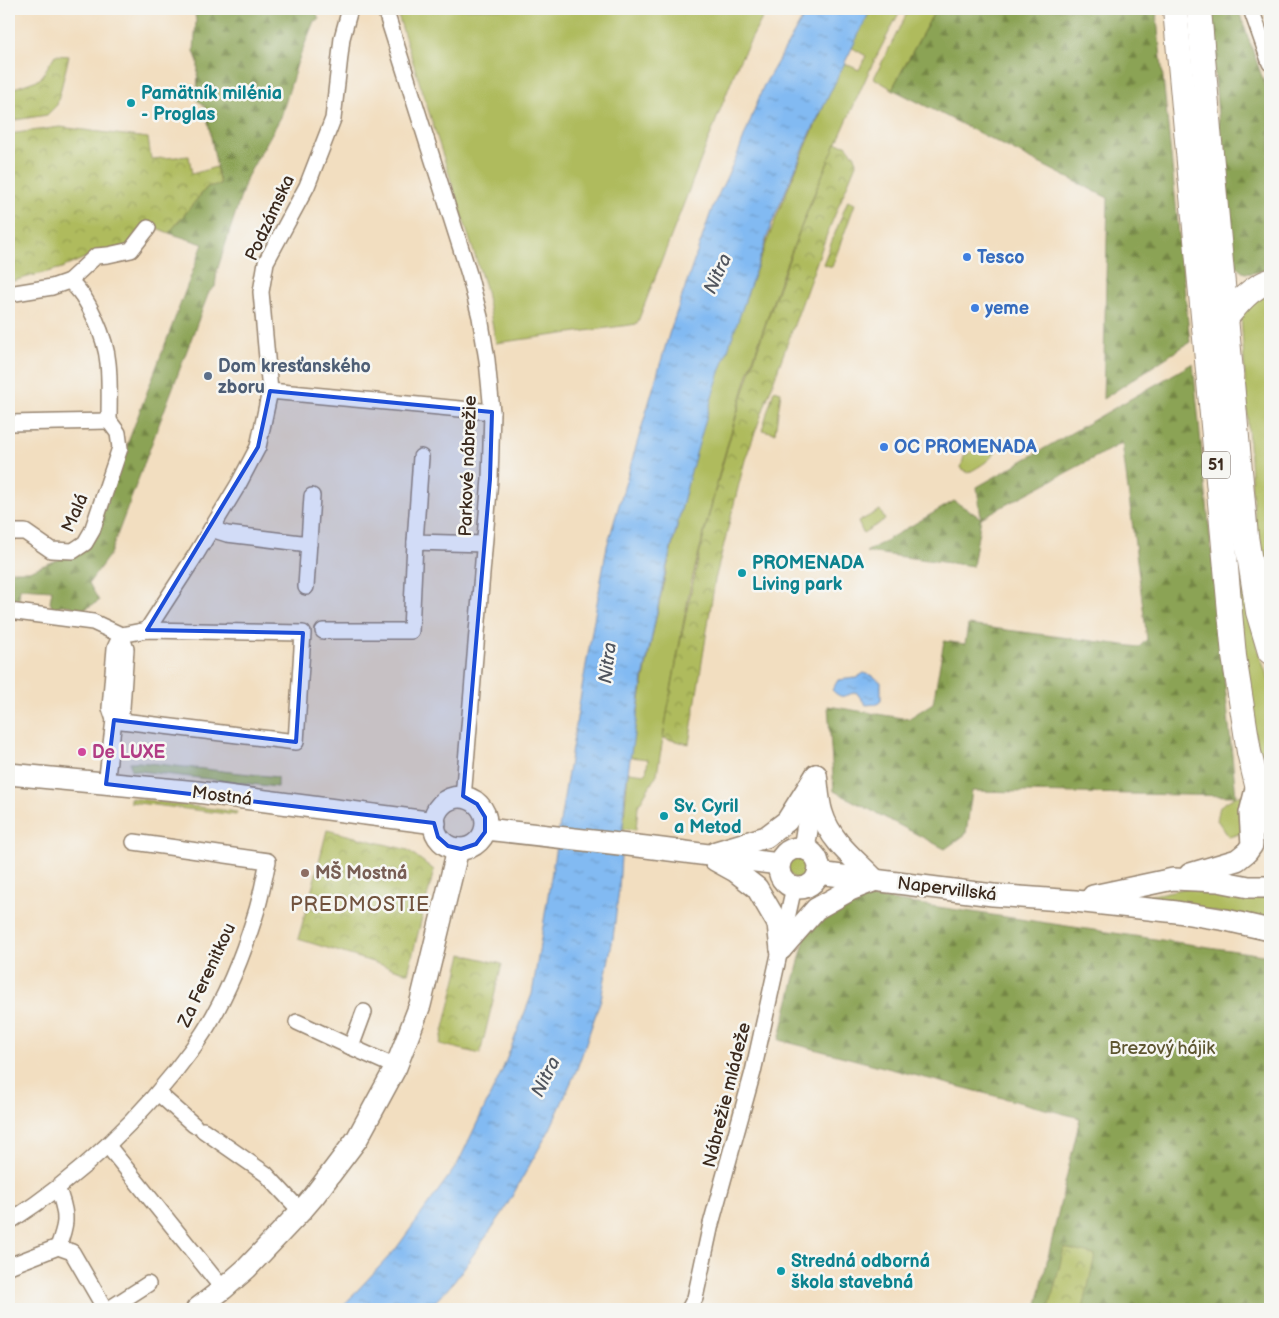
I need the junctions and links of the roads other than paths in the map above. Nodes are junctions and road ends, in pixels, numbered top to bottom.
1 (350, 9) edge
2 (385, 9) edge
3 (1175, 9) edge
4 (1200, 9) edge
5 (1250, 9) edge
6 (1270, 63) edge
7 (148, 228) dead end
8 (1220, 257) junction
9 (69, 281) junction
10 (1266, 282) edge
11 (9, 294) edge
12 (1226, 318) junction
13 (270, 391) junction
14 (492, 412) junction
15 (109, 421) junction
16 (9, 423) edge
17 (421, 457) dead end
18 (312, 496) dead end
19 (212, 529) junction
20 (9, 532) edge
21 (415, 542) junction
22 (309, 544) junction
23 (484, 544) junction
24 (306, 587) dead end
25 (9, 611) edge
26 (147, 630) junction
27 (323, 631) dead end
28 (121, 636) junction
29 (1270, 652) edge
30 (114, 720) junction
31 (9, 774) edge
32 (816, 775) junction
33 (106, 784) junction
34 (1257, 785) junction
35 (463, 798) junction
36 (434, 823) junction
37 (1270, 827) edge
38 (486, 829) junction
39 (134, 842) dead end
40 (804, 848) junction
41 (458, 849) junction
42 (706, 855) junction
43 (779, 864) junction
44 (818, 873) junction
45 (1173, 879) junction
46 (875, 880) junction
47 (794, 887) junction
48 (1270, 887) edge
49 (1075, 901) junction
50 (1270, 930) edge
51 (781, 949) junction
52 (364, 1012) dead end
53 (297, 1022) dead end
54 (351, 1047) junction
55 (396, 1067) junction
56 (158, 1093) junction
57 (108, 1146) junction
58 (60, 1195) dead end
59 (302, 1210) junction
60 (9, 1222) edge
61 (58, 1247) junction
62 (9, 1266) edge
63 (148, 1284) dead end
64 (223, 1290) junction
65 (107, 1309) edge
66 (197, 1309) edge
67 (689, 1309) edge

1 - 13 street, Podzámska
2 - 14 street, Parkové nábrežie
3 - 34 main road, 51
4 - 8 main road, 51
5 - 6 street
7 - 9 street
8 - 10 main road
8 - 12 main road, 51
9 - 11 street
9 - 15 street
10 - 12 main road
12 - 29 main road, 51
13 - 14 street
13 - 19 street, Podzámska
14 - 23 street, Parkové nábrežie
15 - 16 street
15 - 20 street, Malá
17 - 21 street
18 - 22 street
19 - 22 street
19 - 26 street, Podzámska
21 - 23 street
21 - 27 street
22 - 24 street
23 - 35 street, Parkové nábrežie
25 - 28 street
26 - 28 street
26 - 30 street
28 - 30 street
30 - 33 street
31 - 33 street, Mostná
32 - 40 street
32 - 42 street
32 - 46 street
33 - 36 street, Mostná
34 - 37 main road, 51
34 - 45 street
35 - 36 street
35 - 38 street
36 - 41 street
38 - 41 street
38 - 42 street
39 - 56 street, Za Ferenitkou
40 - 43 street
40 - 44 street
41 - 55 street
42 - 43 street
42 - 51 street
43 - 47 street
44 - 46 street, Napervillská
44 - 47 street
45 - 48 street, Napervillská
45 - 49 street, Napervillská
46 - 49 street, Napervillská
46 - 51 street
47 - 51 street, Nábrežie mládeže
49 - 50 street, Napervillská
51 - 67 street, Nábrežie mládeže
52 - 54 street
53 - 54 street
54 - 55 street
55 - 59 street
56 - 57 street, Za Ferenitkou
56 - 59 street
57 - 60 street, Za Ferenitkou
57 - 64 street
58 - 61 street
59 - 64 street
61 - 62 street
61 - 65 street
63 - 65 street
64 - 66 street

